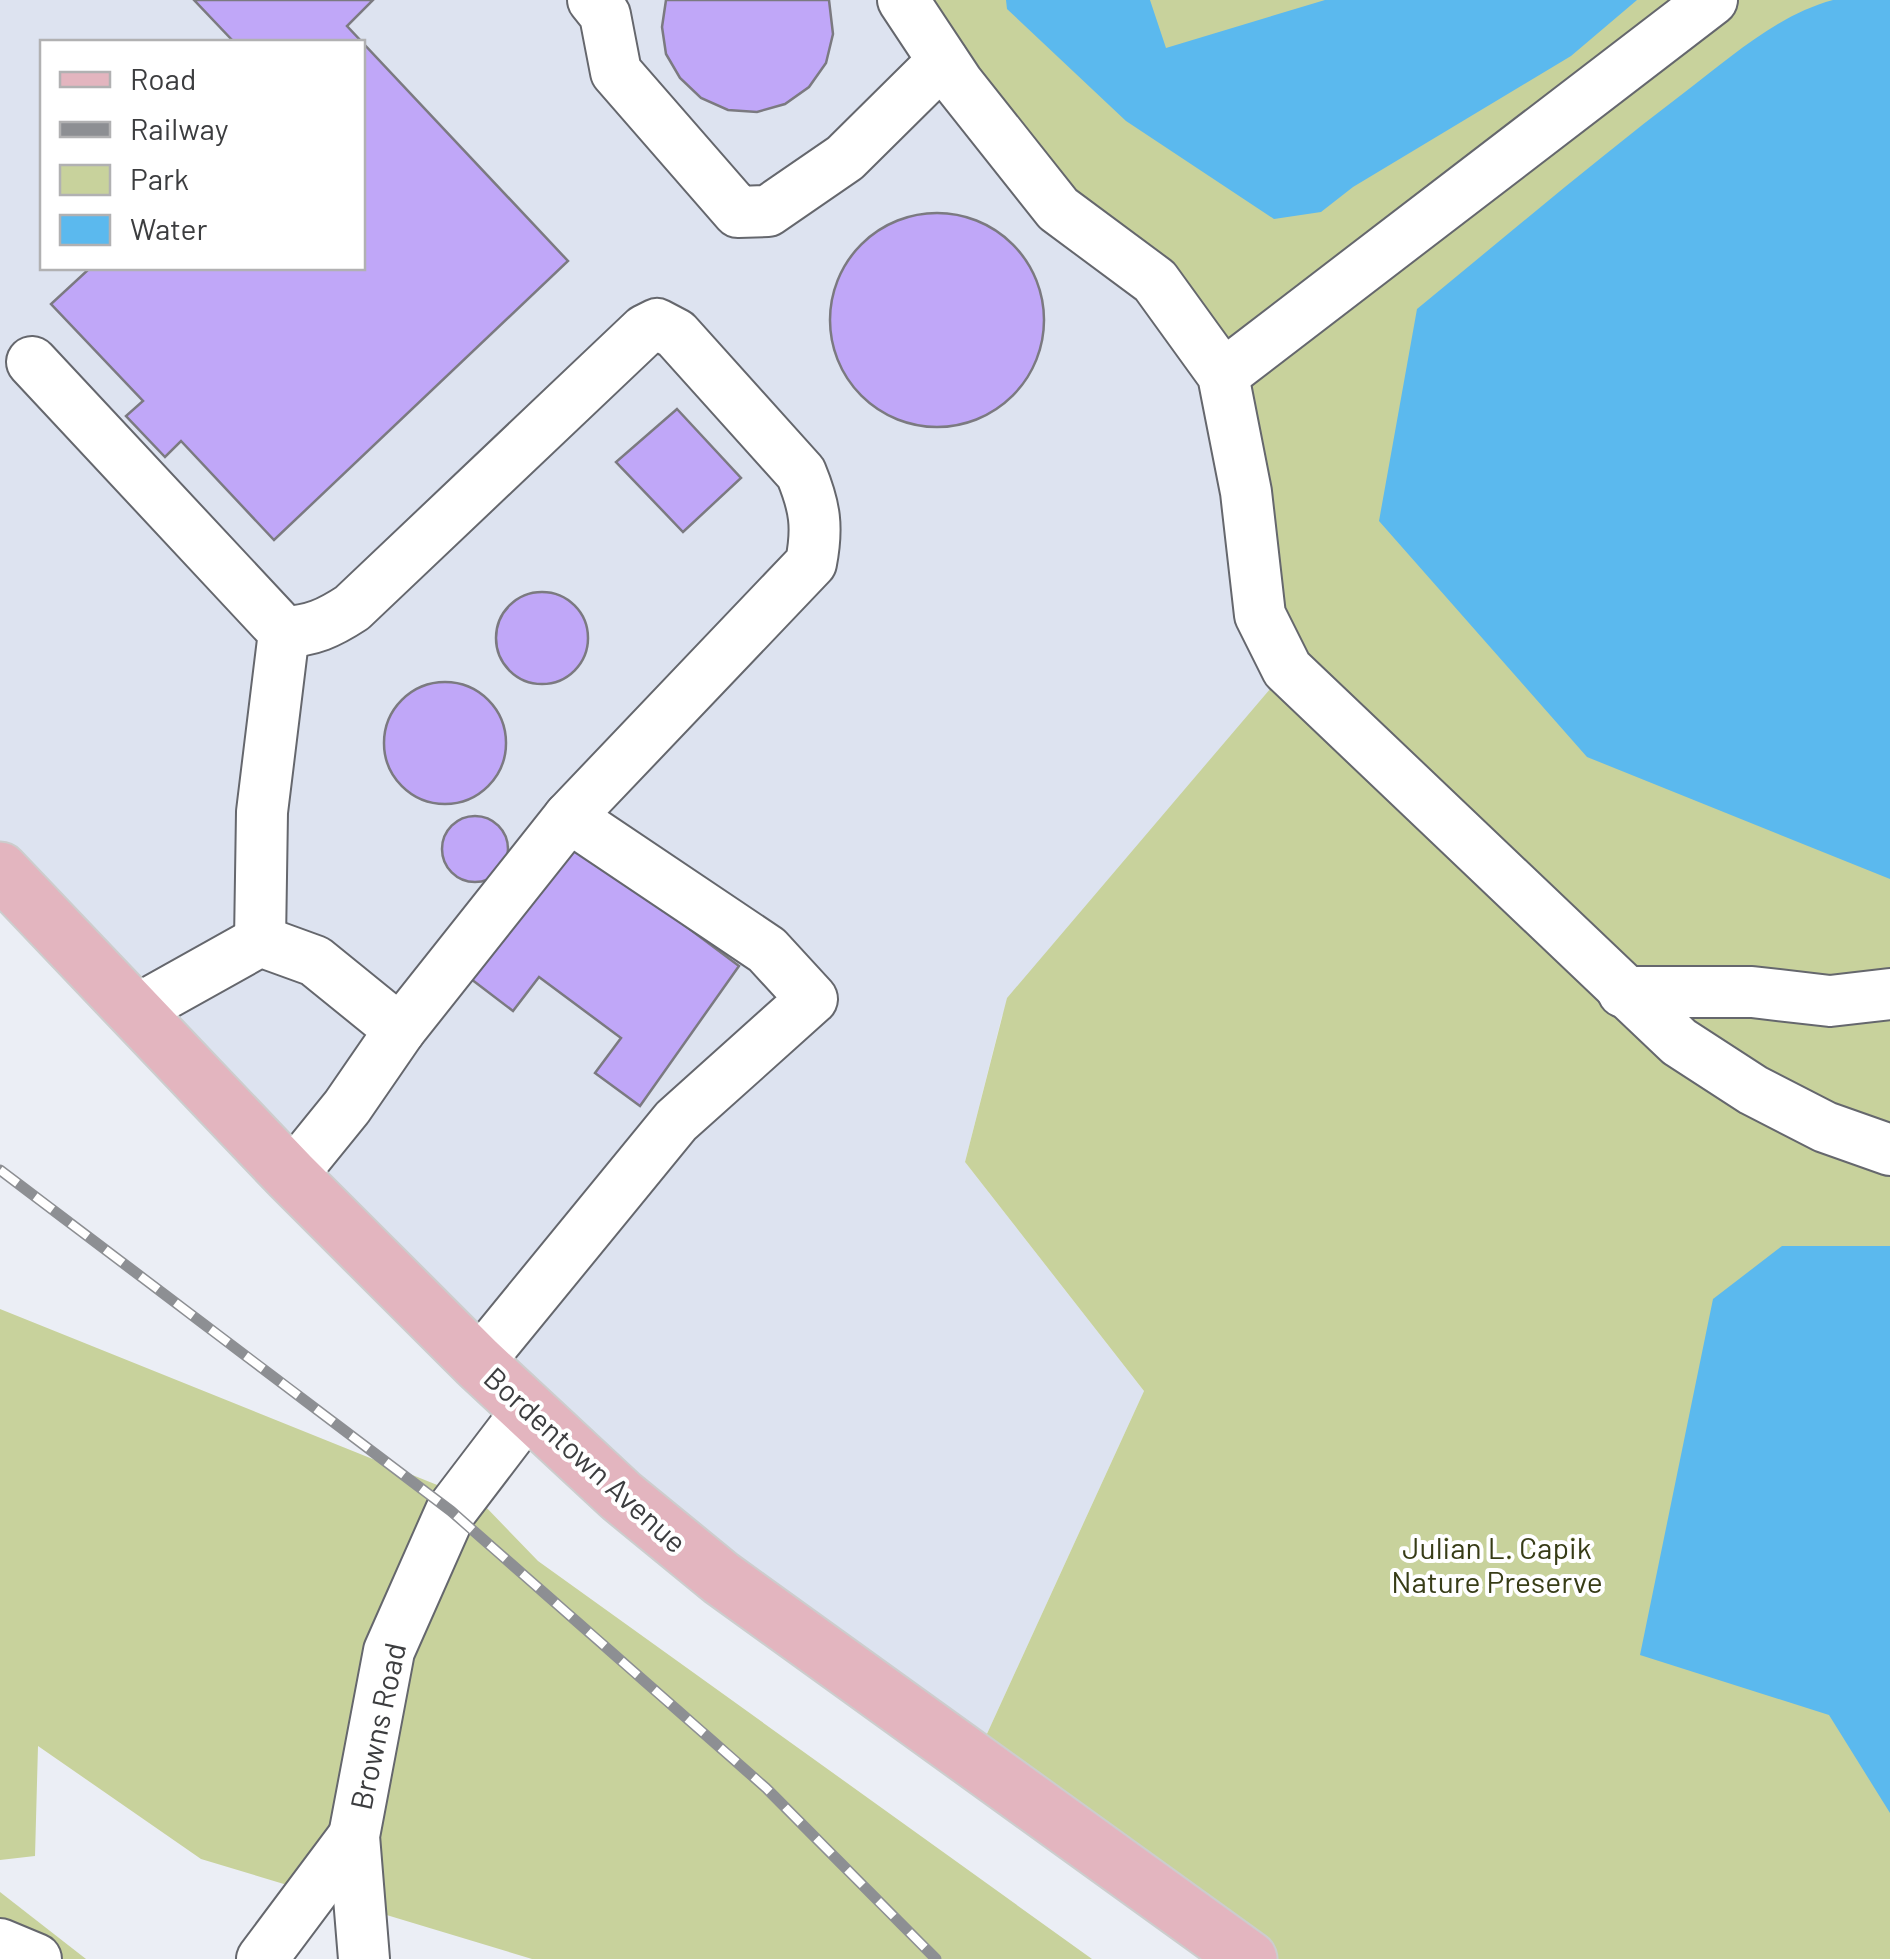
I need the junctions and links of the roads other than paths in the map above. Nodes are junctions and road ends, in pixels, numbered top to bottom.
1 (593, 0) edge
2 (904, 0) edge
3 (1712, 0) edge
4 (943, 61) junction
5 (32, 362) dead end
6 (1223, 375) junction
7 (284, 632) junction
8 (568, 817) junction
9 (0, 870) edge
10 (260, 941) junction
11 (1624, 992) junction
12 (1890, 994) edge
13 (133, 1012) junction
14 (400, 1030) junction
15 (1890, 1150) edge
16 (291, 1176) junction
17 (478, 1363) junction
18 (528, 1410) junction
19 (354, 1836) junction
20 (0, 1944) edge
21 (36, 1959) edge
22 (262, 1959) edge
23 (364, 1959) edge
24 (1249, 1959) edge

1 - 4 street
2 - 4 street
3 - 6 street
4 - 6 street
5 - 7 street
6 - 11 street
7 - 8 street
7 - 10 street
8 - 14 street
8 - 17 street
9 - 13 main road, Bordentown Avenue
10 - 13 street
10 - 14 street
11 - 12 street
11 - 15 street
13 - 16 main road, Bordentown Avenue
14 - 16 street
16 - 17 main road, Bordentown Avenue
17 - 18 main road, Bordentown Avenue
18 - 19 street, Browns Road
18 - 24 main road, Bordentown Avenue
19 - 22 street
19 - 23 street, Browns Road
20 - 21 street

